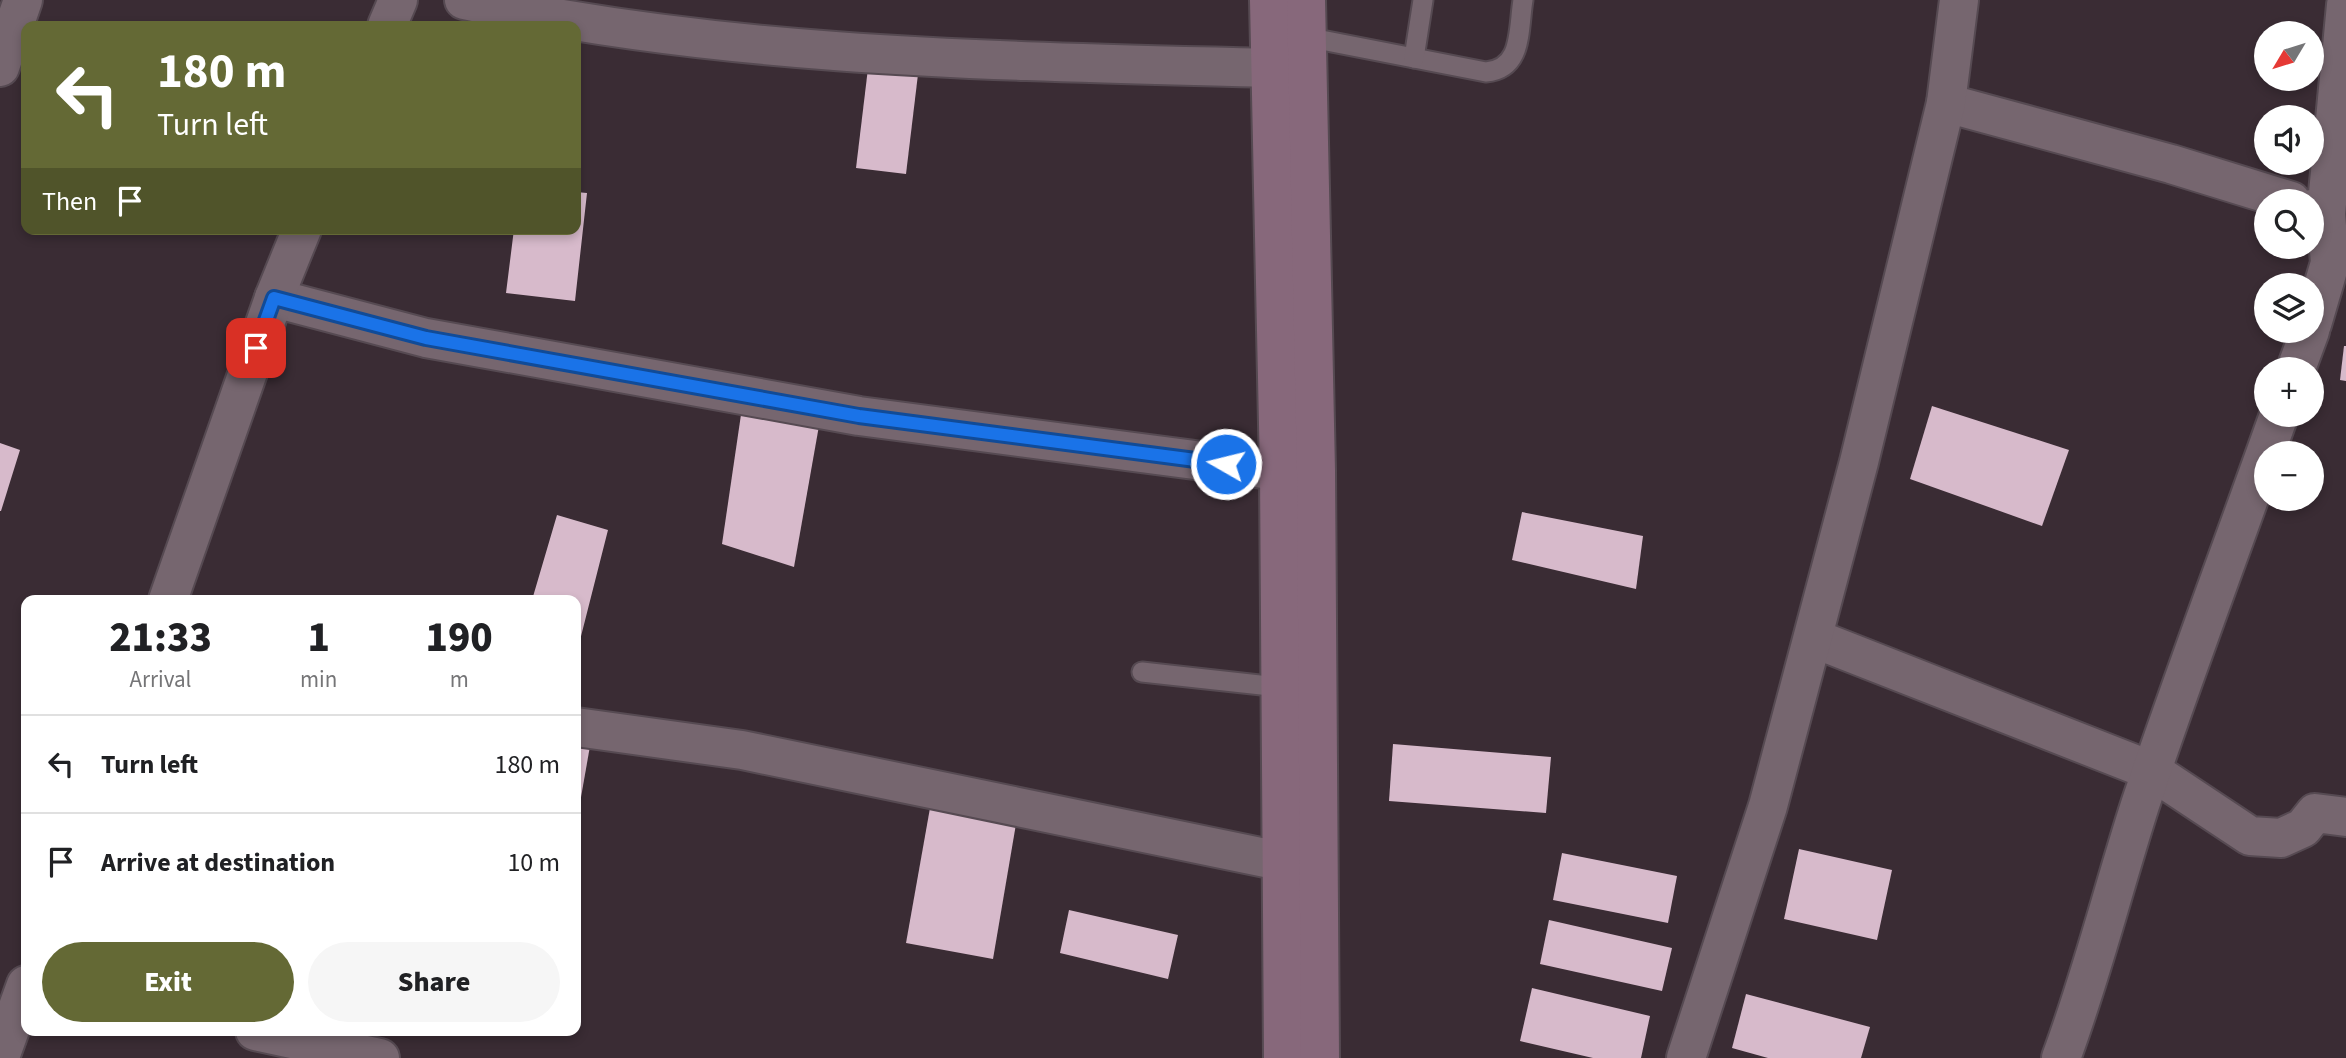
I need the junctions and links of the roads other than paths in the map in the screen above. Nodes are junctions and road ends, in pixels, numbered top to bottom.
1 (23, 0) edge
2 (398, 0) edge
3 (464, 0) edge
4 (1269, 0) edge
5 (1423, 0) edge
6 (1522, 0) edge
7 (1959, 0) edge
8 (2346, 5) edge
9 (1306, 18) edge
10 (389, 21) edge
11 (1414, 58) junction
12 (0, 67) edge
13 (1271, 68) junction
14 (1945, 103) junction
15 (2313, 189) edge
16 (2254, 190) edge
17 (300, 235) edge
18 (2324, 246) edge
19 (2324, 283) edge
20 (274, 298) junction
21 (2275, 427) edge
22 (1279, 471) junction
23 (170, 595) edge
24 (1813, 638) junction
25 (1142, 672) dead end
26 (1279, 687) junction
27 (581, 728) edge
28 (2152, 771) junction
29 (2346, 817) edge
30 (1280, 861) junction
31 (21, 999) edge
32 (278, 1036) edge
33 (0, 1057) edge
34 (380, 1058) edge
35 (1283, 1058) edge
36 (1320, 1058) edge
37 (1686, 1058) edge
38 (2061, 1058) edge

1 - 12 street
2 - 10 street
3 - 13 street
4 - 13 street
5 - 11 lane
6 - 11 lane
7 - 14 street
8 - 15 street
9 - 11 lane
9 - 36 street
13 - 22 street
14 - 16 street
14 - 24 street
17 - 20 street
18 - 19 street
20 - 22 street
20 - 23 street
21 - 28 street
22 - 26 street
24 - 28 street
24 - 37 street
25 - 26 lane
26 - 30 street
27 - 30 street
28 - 29 street
28 - 38 street
30 - 35 street
31 - 33 street
32 - 34 street

